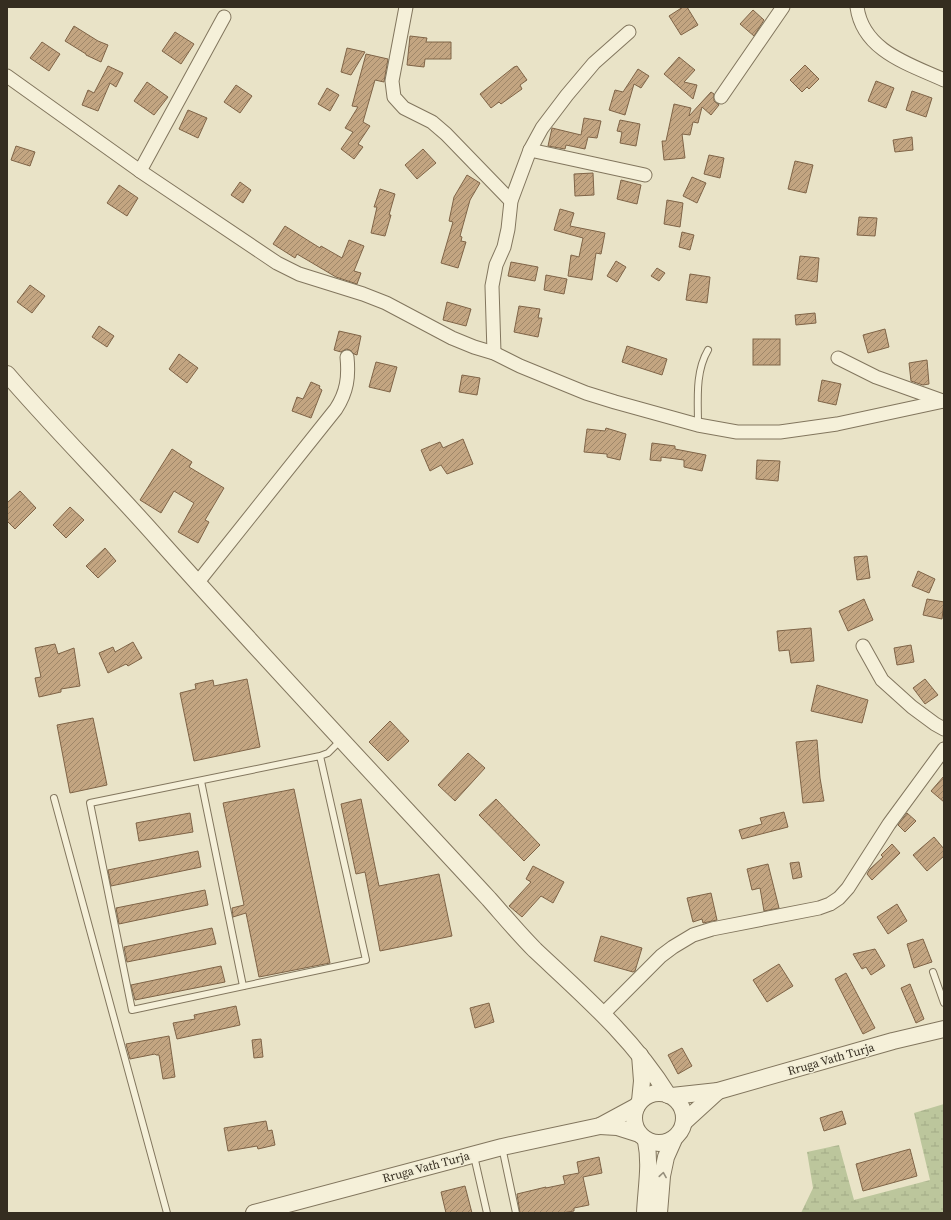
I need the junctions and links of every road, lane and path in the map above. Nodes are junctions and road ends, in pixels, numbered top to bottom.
1 (406, 7) edge
2 (784, 7) edge
3 (857, 7) edge
4 (224, 17) dead end
5 (628, 32) dead end
6 (7, 76) edge
7 (944, 80) edge
8 (721, 97) dead end
9 (530, 150) junction
10 (140, 171) junction
11 (645, 175) dead end
12 (511, 201) junction
13 (708, 350) dead end
14 (494, 353) junction
15 (347, 357) dead end
16 (838, 358) dead end
17 (7, 374) edge
18 (943, 401) edge
19 (698, 425) junction
20 (198, 582) junction
21 (863, 646) dead end
22 (944, 728) edge
23 (342, 739) junction
24 (944, 749) edge
25 (320, 756) junction
26 (201, 780) junction
27 (54, 798) dead end
28 (933, 972) dead end
29 (243, 986) junction
30 (944, 1003) edge
31 (603, 1014) junction
32 (944, 1029) edge
33 (640, 1055) junction
34 (718, 1091) junction
35 (670, 1095) junction
36 (638, 1103) junction
37 (684, 1122) junction
38 (600, 1126) junction
39 (642, 1137) junction
40 (674, 1139) junction
41 (502, 1147) junction
42 (474, 1155) junction
43 (167, 1213) edge
44 (254, 1213) edge
45 (487, 1213) edge
46 (516, 1213) edge
47 (645, 1213) edge
48 (659, 1213) edge

1 - 12 street
2 - 8 street
3 - 7 street
4 - 10 street
5 - 9 street
6 - 10 street
9 - 11 street
9 - 12 street
10 - 14 street
12 - 14 street
13 - 19 lane
14 - 19 street
15 - 20 street
16 - 18 street
17 - 20 street
18 - 19 street
20 - 23 street
21 - 22 street
23 - 25 lane
23 - 31 street
24 - 31 street
25 - 26 lane
25 - 29 lane
26 - 29 lane
26 - 29 lane
27 - 43 lane
28 - 30 lane
31 - 33 street
32 - 34 street, Rruga Vath Turja
33 - 35 street
33 - 36 street
34 - 35 street, Rruga Vath Turja
34 - 37 street, Rruga Vath Turja
35 - 36 street, Rruga Vath Turja
35 - 37 street
36 - 38 street, Rruga Vath Turja
36 - 39 street
37 - 40 street, Rruga Vath Turja
38 - 39 street, Rruga Vath Turja
38 - 41 street, Rruga Vath Turja
39 - 40 street, Rruga Vath Turja
39 - 47 street
48 -> 40 street
41 - 42 street, Rruga Vath Turja
41 - 46 lane
42 - 44 street, Rruga Vath Turja
42 - 45 lane

